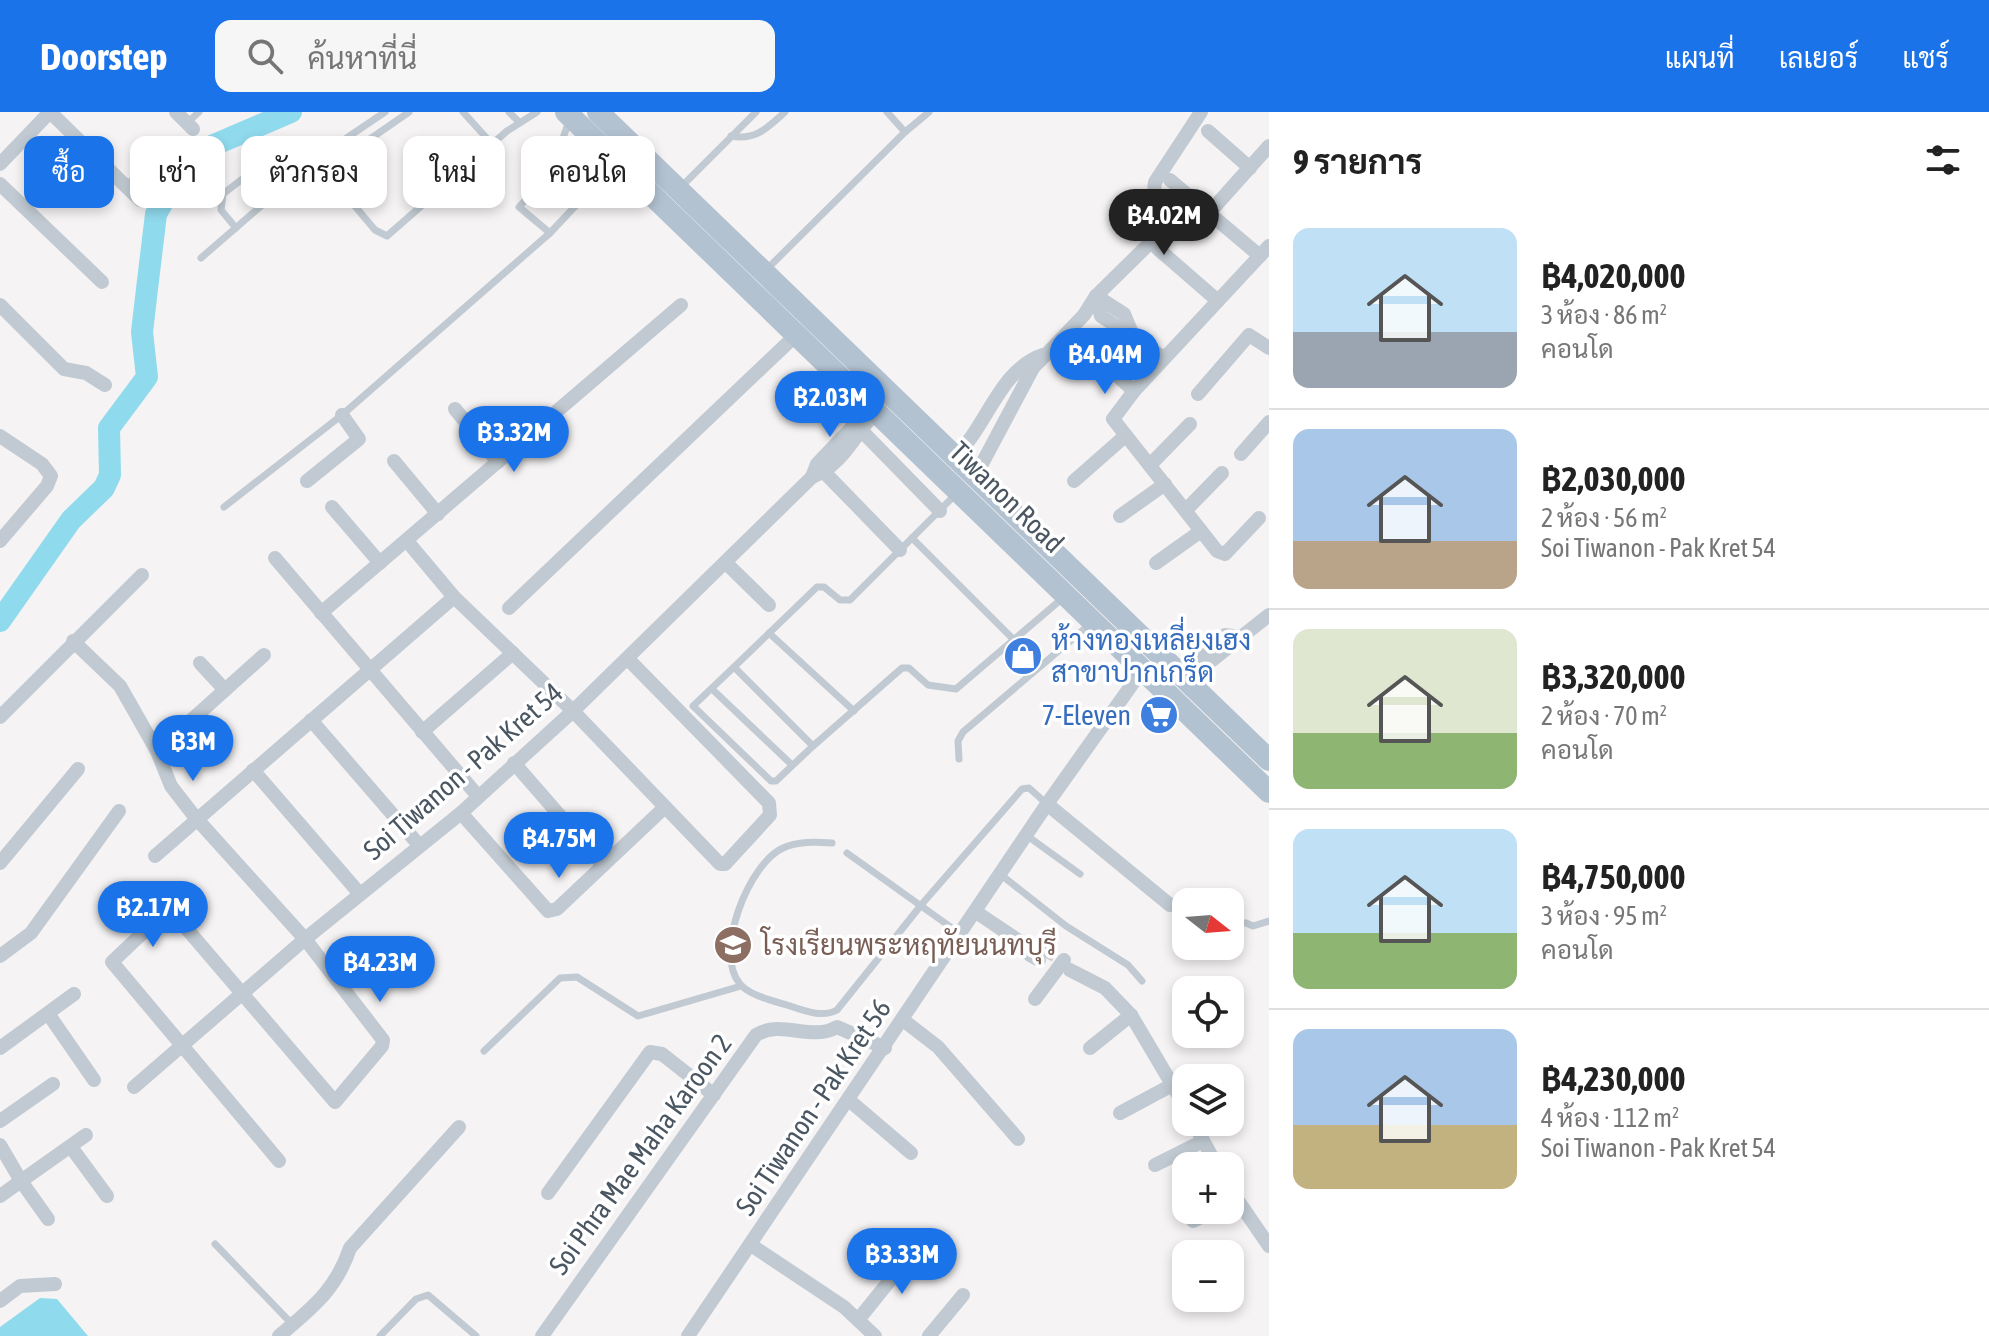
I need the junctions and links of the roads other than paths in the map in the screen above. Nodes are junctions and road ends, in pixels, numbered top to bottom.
1 (50, 112) edge
2 (199, 112) edge
3 (385, 112) edge
4 (409, 112) edge
5 (463, 112) edge
6 (509, 112) edge
7 (537, 112) edge
8 (598, 112) edge
9 (756, 112) edge
10 (785, 112) edge
11 (887, 112) edge
12 (929, 112) edge
13 (1201, 112) edge
14 (568, 114) edge
15 (186, 121) edge
16 (519, 122) junction
17 (1208, 131) dead end
18 (905, 132) junction
19 (350, 136) edge
20 (485, 136) edge
21 (502, 136) edge
22 (591, 136) edge
23 (731, 136) junction
24 (1269, 146) edge
25 (0, 164) edge
26 (1250, 168) junction
27 (241, 180) edge
28 (1170, 180) dead end
29 (130, 182) edge
30 (0, 184) edge
31 (126, 186) junction
32 (679, 189) junction
33 (130, 190) edge
34 (655, 198) edge
35 (259, 208) edge
36 (419, 208) edge
37 (573, 208) edge
38 (1209, 213) junction
39 (236, 228) junction
40 (550, 233) junction
41 (1157, 248) dead end
42 (1264, 251) edge
43 (201, 258) dead end
44 (764, 272) junction
45 (102, 282) dead end
46 (748, 288) junction
47 (1096, 296) junction
48 (1218, 301) junction
49 (0, 305) edge
50 (681, 305) dead end
51 (1069, 331) junction
52 (796, 335) junction
53 (1269, 348) edge
54 (1048, 353) junction
55 (1164, 358) junction
56 (105, 385) dead end
57 (1134, 391) junction
58 (1198, 394) dead end
59 (455, 409) dead end
60 (342, 415) junction
61 (1269, 422) edge
62 (865, 423) junction
63 (1190, 424) dead end
64 (0, 436) edge
65 (1124, 437) junction
66 (1241, 454) dead end
67 (956, 455) junction
68 (394, 461) dead end
69 (498, 462) junction
70 (1150, 465) junction
71 (1222, 473) dead end
72 (818, 475) junction
73 (976, 475) junction
74 (307, 481) dead end
75 (1074, 481) dead end
76 (1165, 484) junction
77 (959, 492) junction
78 (224, 507) dead end
79 (332, 507) dead end
80 (1186, 510) junction
81 (940, 511) junction
82 (438, 514) junction
83 (1120, 516) dead end
84 (1259, 518) dead end
85 (1201, 531) junction
86 (912, 538) junction
87 (0, 541) edge
88 (407, 541) junction
89 (900, 550) junction
90 (275, 558) dead end
91 (380, 563) junction
92 (726, 563) junction
93 (1156, 563) dead end
94 (142, 575) dead end
95 (1066, 595) junction
96 (454, 597) junction
97 (769, 605) dead end
98 (509, 608) dead end
99 (321, 613) junction
100 (1269, 615) edge
101 (1094, 622) junction
102 (769, 633) junction
103 (1014, 640) junction
104 (73, 641) junction
105 (513, 653) junction
106 (264, 655) dead end
107 (628, 659) junction
108 (200, 663) dead end
109 (734, 667) junction
110 (1143, 669) junction
111 (369, 670) junction
112 (1184, 677) junction
113 (712, 689) junction
114 (225, 690) junction
115 (573, 711) junction
116 (854, 711) junction
117 (0, 717) edge
118 (311, 720) junction
119 (422, 732) junction
120 (813, 746) junction
121 (157, 751) junction
122 (959, 759) dead end
123 (1269, 760) edge
124 (514, 763) junction
125 (792, 765) junction
126 (78, 769) dead end
127 (253, 770) junction
128 (1269, 792) edge
129 (477, 795) junction
130 (1047, 804) junction
131 (665, 807) junction
132 (119, 811) dead end
133 (461, 813) junction
134 (195, 817) junction
135 (1026, 835) junction
136 (832, 843) dead end
137 (419, 845) junction
138 (847, 853) dead end
139 (155, 856) dead end
140 (0, 863) edge
141 (602, 864) junction
142 (1000, 874) junction
143 (1080, 874) dead end
144 (360, 894) junction
145 (922, 904) junction
146 (1170, 905) dead end
147 (976, 912) junction
148 (1269, 921) edge
149 (1246, 923) dead end
150 (961, 934) junction
151 (305, 939) junction
152 (0, 956) edge
153 (1051, 959) junction
154 (1142, 981) dead end
155 (741, 986) junction
156 (241, 993) junction
157 (74, 994) dead end
158 (1035, 999) dead end
159 (49, 1015) junction
160 (1131, 1015) junction
161 (903, 1020) junction
162 (180, 1047) junction
163 (0, 1048) edge
164 (885, 1048) junction
165 (1090, 1048) dead end
166 (484, 1051) dead end
167 (94, 1080) dead end
168 (1172, 1081) edge
169 (53, 1084) dead end
170 (1172, 1085) edge
171 (134, 1087) dead end
172 (714, 1095) junction
173 (850, 1101) junction
174 (1120, 1113) dead end
175 (0, 1121) edge
176 (459, 1127) dead end
177 (86, 1135) dead end
178 (1200, 1136) edge
179 (1018, 1139) dead end
180 (1203, 1141) junction
181 (0, 1145) edge
182 (71, 1147) junction
183 (1209, 1152) edge
184 (911, 1153) dead end
185 (279, 1161) dead end
186 (1155, 1165) dead end
187 (21, 1181) junction
188 (548, 1193) dead end
189 (0, 1196) edge
190 (107, 1196) dead end
191 (1244, 1214) edge
192 (48, 1219) dead end
193 (215, 1244) dead end
194 (751, 1245) junction
195 (1269, 1246) edge
196 (916, 1248) dead end
197 (55, 1284) dead end
198 (963, 1295) dead end
199 (0, 1301) edge
200 (858, 1320) junction
201 (292, 1324) junction
202 (279, 1336) edge
203 (380, 1336) edge
204 (476, 1336) edge
205 (542, 1336) edge
206 (688, 1336) edge
207 (875, 1336) edge
208 (929, 1336) edge

1 - 25 street
1 - 31 street
2 - 15 lane
3 - 19 lane
4 - 36 lane
5 - 20 lane
6 - 16 lane
7 - 16 lane
8 - 32 main road, Tiwanon Road
9 - 23 lane
10 - 23 lane
11 - 18 lane
12 - 18 lane
13 - 47 street
14 - 22 main road, Tiwanon Road
14 - 40 lane
16 - 21 lane
17 - 26 street
18 - 44 lane
23 - 32 lane
24 - 26 street
26 - 38 street
27 - 39 lane
28 - 38 street
29 - 31 lane
30 - 45 street
31 - 33 street
32 - 44 main road, Tiwanon Road
34 - 46 main road, Tiwanon Road
35 - 39 lane
37 - 40 lane
38 - 42 street
39 - 43 lane
40 - 60 lane
41 - 48 street
42 - 48 street
44 - 46 main road
44 - 67 main road, Tiwanon Road
46 - 52 main road, Tiwanon Road
47 - 51 street
47 - 55 street
48 - 55 street
49 - 56 street
50 - 69 street
51 - 54 street
51 - 57 street
52 - 62 main road, Tiwanon Road
52 - 98 street
53 - 58 street
54 - 67 street
54 - 73 street
55 - 57 street
57 - 65 street
59 - 69 street
60 - 74 street
60 - 78 lane
61 - 66 street
62 - 72 street, Soi Tiwanon - Pak Kret 54
62 - 77 main road, Tiwanon Road
62 - 81 street
63 - 70 street
64 - 87 street
65 - 70 street
65 - 75 street
67 - 73 main road, Tiwanon Road
68 - 82 street
69 - 82 street
70 - 76 street
71 - 80 street
72 - 89 street
72 - 92 street, Soi Tiwanon - Pak Kret 54
73 - 112 main road, Tiwanon Road
76 - 80 street
76 - 83 street
77 - 81 lane
77 - 95 main road, Tiwanon Road
79 - 91 street
80 - 85 street
81 - 86 lane
82 - 88 street
84 - 85 street
85 - 93 street
86 - 89 lane
86 - 103 lane
88 - 91 street
88 - 96 street
89 - 102 lane
90 - 99 street
91 - 99 street
92 - 97 street
92 - 107 street, Soi Tiwanon - Pak Kret 54
94 - 104 street
95 - 101 main road, Tiwanon Road
95 - 103 lane
96 - 105 street
96 - 111 street
99 - 111 street
100 - 112 street
101 - 110 main road, Tiwanon Road
101 - 122 lane
102 - 109 lane
102 - 116 lane
103 - 116 lane
104 - 117 street
104 - 121 street
105 - 115 street
105 - 119 street
106 - 114 street
107 - 115 street, Soi Tiwanon - Pak Kret 54
107 - 131 street
108 - 114 street
109 - 113 lane
109 - 120 lane
110 - 128 main road, Tiwanon Road
110 - 130 street, Soi Tiwanon - Pak Kret 56
111 - 118 street
111 - 119 street
112 - 123 main road, Tiwanon Road
113 - 125 lane
113 - 125 lane
114 - 121 street
115 - 124 street, Soi Tiwanon - Pak Kret 54
115 - 131 street
116 - 120 lane
118 - 127 street
118 - 137 street
119 - 129 street
120 - 125 lane
121 - 134 street
124 - 129 street, Soi Tiwanon - Pak Kret 54
124 - 141 street
126 - 140 street
127 - 134 street
127 - 144 street
129 - 133 street, Soi Tiwanon - Pak Kret 54
130 - 135 street, Soi Tiwanon - Pak Kret 56
130 - 145 lane
130 - 146 street
131 - 141 street
132 - 152 street
133 - 137 street, Soi Tiwanon - Pak Kret 54
133 - 141 street
134 - 139 street
134 - 151 street
135 - 142 street, Soi Tiwanon - Pak Kret 56
135 - 143 lane
136 - 155 lane
137 - 144 street, Soi Tiwanon - Pak Kret 54
138 - 145 lane
142 - 147 street, Soi Tiwanon - Pak Kret 56
142 - 154 lane
144 - 151 street, Soi Tiwanon - Pak Kret 54
145 - 150 lane
145 - 155 lane
147 - 150 street, Soi Tiwanon - Pak Kret 56
147 - 153 street
148 - 149 lane
150 - 161 street, Soi Tiwanon - Pak Kret 56
151 - 156 street, Soi Tiwanon - Pak Kret 54
151 - 156 street
153 - 158 street
153 - 160 street
155 - 166 lane
156 - 162 street, Soi Tiwanon - Pak Kret 54
156 - 162 street
157 - 159 street
159 - 163 street
159 - 167 street
160 - 165 street
160 - 168 street
161 - 164 street, Soi Tiwanon - Pak Kret 56
161 - 179 street
162 - 171 street, Soi Tiwanon - Pak Kret 54
162 - 185 street
164 - 172 street, Soi Phra Mae Maha Karoon 2
164 - 173 street, Soi Tiwanon - Pak Kret 56
169 - 175 street
170 - 174 street
172 - 188 street
172 - 205 street, Soi Phra Mae Maha Karoon 2
173 - 184 street
173 - 194 street, Soi Tiwanon - Pak Kret 56
176 - 201 street
177 - 182 street
178 - 180 street
180 - 183 street
180 - 186 street
181 - 187 street
182 - 187 street
182 - 190 street
187 - 189 street
187 - 192 street
191 - 195 street
193 - 201 lane
194 - 200 street
194 - 206 street, Soi Tiwanon - Pak Kret 56
196 - 200 street
197 - 199 street
198 - 208 street
200 - 207 street
201 - 202 street
203 - 204 lane

